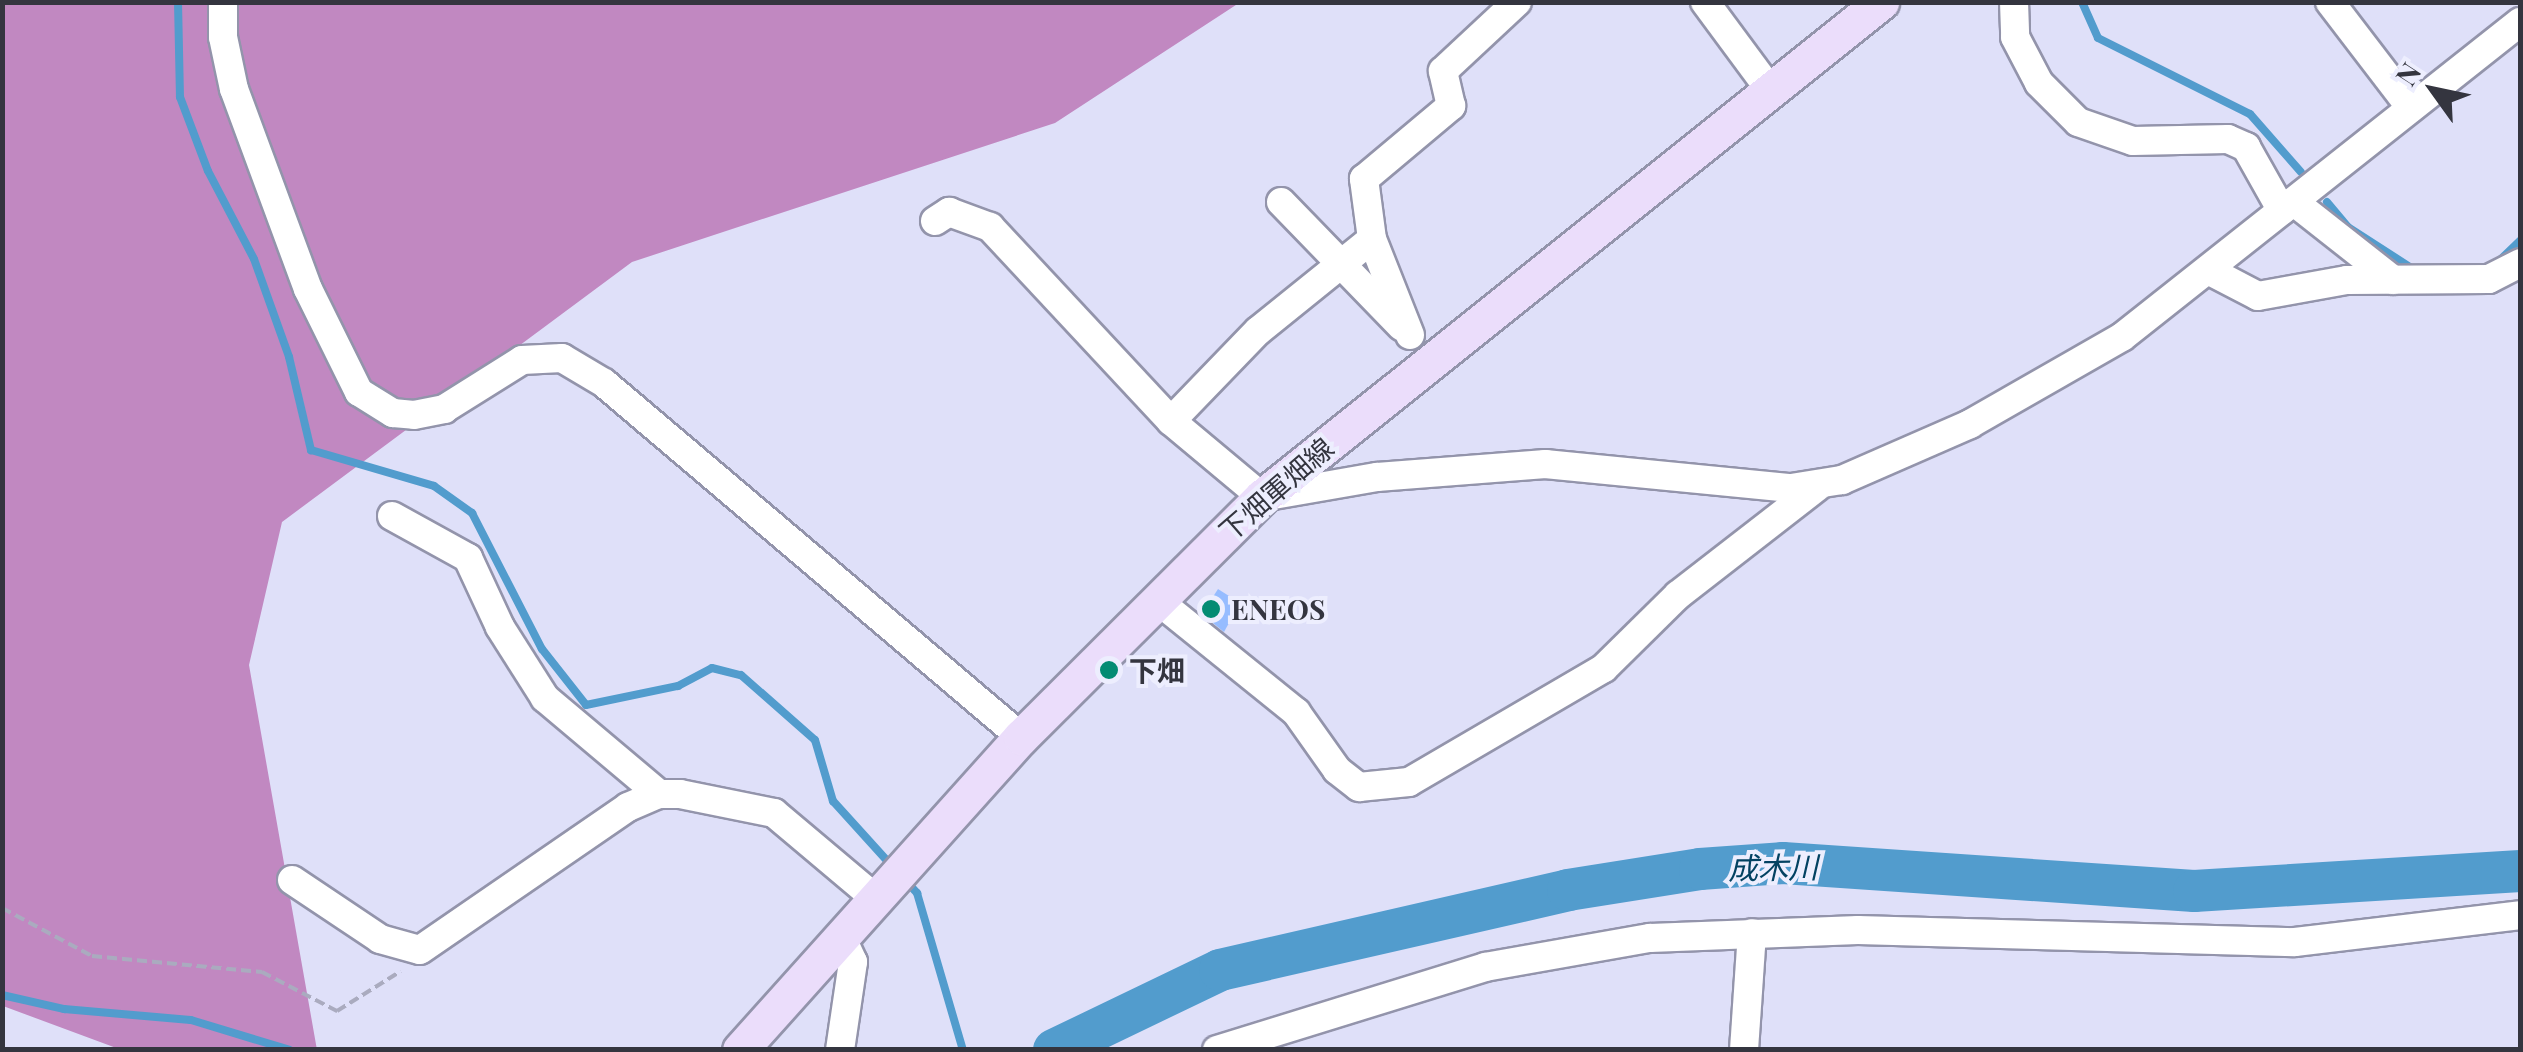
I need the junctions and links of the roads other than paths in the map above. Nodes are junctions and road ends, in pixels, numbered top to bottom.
1 (224, 2) edge
2 (1517, 2) edge
3 (1704, 2) edge
4 (2014, 2) edge
5 (2330, 2) edge
6 (1859, 10) edge
7 (2520, 22) edge
8 (1770, 90) junction
9 (2411, 108) junction
10 (1280, 202) dead end
11 (2288, 207) junction
12 (935, 222) dead end
13 (1372, 239) junction
14 (2520, 264) edge
15 (1339, 266) junction
16 (2208, 270) junction
17 (2393, 280) junction
18 (1422, 347) junction
19 (1171, 421) junction
20 (1821, 484) junction
21 (1262, 497) junction
22 (392, 516) dead end
23 (1158, 600) junction
24 (1021, 736) junction
25 (659, 794) junction
26 (292, 880) dead end
27 (875, 898) junction
28 (2520, 915) edge
29 (1752, 933) junction
30 (841, 936) junction
31 (740, 1050) edge
32 (840, 1050) edge
33 (1217, 1050) edge
34 (1744, 1050) edge

1 - 24 street
2 - 13 street
3 - 8 street
4 - 11 street
5 - 9 street
6 - 8 main road, 下畑軍畑線
7 - 9 street
8 - 18 main road, 下畑軍畑線
9 - 11 street
10 - 15 street
11 - 16 street
11 - 17 street
12 - 19 street
13 - 15 street
13 - 18 street
14 - 17 street
15 - 18 street
15 - 19 street
16 - 17 street
16 - 20 street
18 - 21 main road, 下畑軍畑線
19 - 21 street
20 - 21 street
20 - 23 street
21 - 23 main road, 下畑軍畑線
22 - 25 street
23 - 24 main road, 下畑軍畑線
24 - 27 main road, 下畑軍畑線
25 - 26 street
25 - 27 street
27 - 30 main road, 下畑軍畑線
28 - 29 street
29 - 33 street
29 - 34 street
30 - 31 main road, 下畑軍畑線
30 - 32 street

